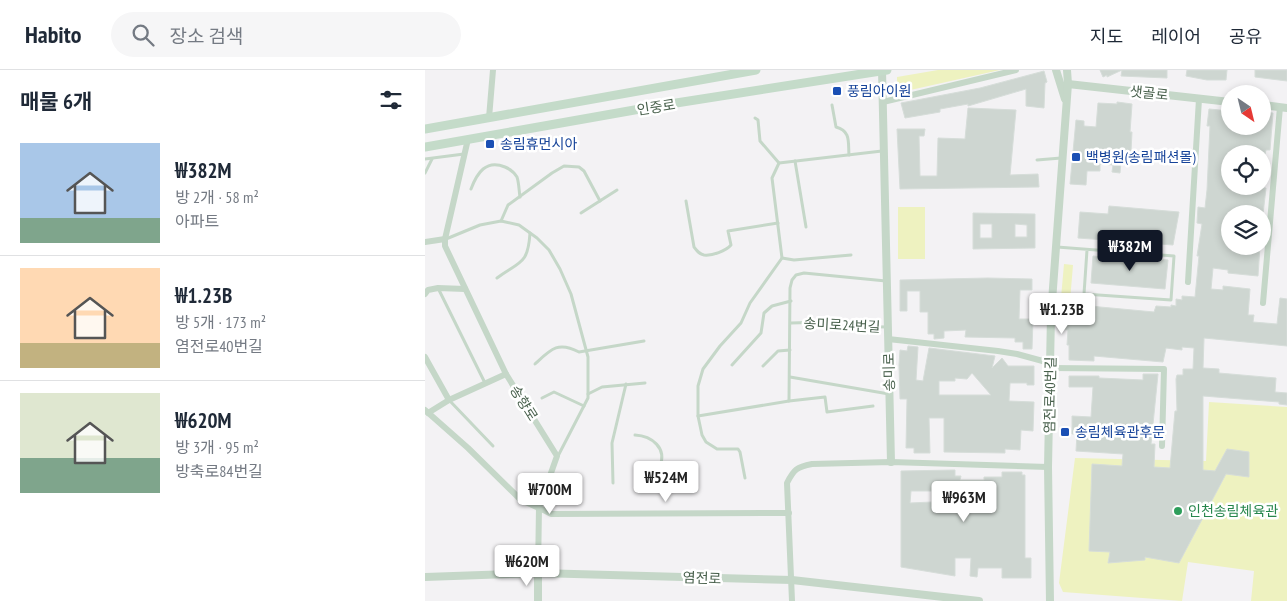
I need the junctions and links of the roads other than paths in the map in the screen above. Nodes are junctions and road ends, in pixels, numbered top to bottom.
1 (493, 70) edge
2 (755, 70) edge
3 (884, 70) edge
4 (1016, 70) edge
5 (1056, 70) edge
6 (1067, 70) edge
7 (1068, 84) junction
8 (1199, 98) junction
9 (1221, 101) edge
10 (883, 102) junction
11 (832, 104) dead end
12 (1067, 105) junction
13 (1283, 107) edge
14 (489, 118) junction
15 (755, 118) dead end
16 (425, 130) edge
17 (468, 139) junction
18 (425, 147) edge
19 (884, 151) junction
20 (465, 154) junction
21 (849, 155) junction
22 (1062, 158) junction
23 (425, 159) edge
24 (433, 159) junction
25 (1037, 160) dead end
26 (795, 162) junction
27 (779, 163) junction
28 (425, 172) edge
29 (471, 189) dead end
30 (617, 190) dead end
31 (520, 197) junction
32 (600, 201) junction
33 (686, 201) dead end
34 (581, 213) dead end
35 (501, 221) junction
36 (778, 223) junction
37 (806, 227) dead end
38 (530, 234) junction
39 (445, 239) junction
40 (425, 242) edge
41 (1056, 247) junction
42 (1087, 250) junction
43 (851, 255) dead end
44 (782, 258) junction
45 (497, 278) dead end
46 (887, 281) junction
47 (1188, 282) dead end
48 (438, 288) junction
49 (465, 289) junction
50 (425, 294) edge
51 (791, 301) junction
52 (1263, 303) dead end
53 (791, 323) junction
54 (888, 327) junction
55 (889, 339) junction
56 (644, 341) dead end
57 (587, 350) junction
58 (790, 350) junction
59 (425, 357) edge
60 (535, 364) dead end
61 (731, 365) dead end
62 (763, 366) dead end
63 (1050, 366) junction
64 (506, 374) junction
65 (790, 377) junction
66 (486, 383) junction
67 (645, 383) dead end
68 (626, 384) junction
69 (588, 394) junction
70 (890, 394) junction
71 (542, 398) dead end
72 (449, 400) junction
73 (789, 401) junction
74 (584, 406) junction
75 (873, 406) dead end
76 (427, 412) edge
77 (698, 416) junction
78 (635, 435) dead end
79 (493, 446) dead end
80 (1163, 446) dead end
81 (557, 456) junction
82 (891, 462) junction
83 (1048, 467) junction
84 (745, 478) dead end
85 (613, 483) dead end
86 (650, 483) dead end
87 (539, 506) junction
88 (789, 513) junction
89 (538, 573) junction
90 (425, 577) edge
91 (792, 580) junction
92 (954, 600) edge
93 (538, 601) edge
94 (792, 601) edge
95 (979, 601) edge
96 (1050, 601) edge

1 - 14 street
2 - 14 main road
3 - 10 street, 송미로
3 - 17 main road, 인중로
4 - 10 street
5 - 12 street
6 - 7 street, 염전로40번길
7 - 8 street, 샛골로
7 - 12 street, 염전로40번길
8 - 9 street, 샛골로
8 - 47 street
10 - 19 street, 송미로
11 - 21 lane
12 - 22 street, 염전로40번길
13 - 52 street
14 - 16 main road
15 - 27 lane
17 - 18 main road, 인중로
17 - 20 street
19 - 21 lane
19 - 46 street, 송미로
20 - 24 lane
20 - 39 street
21 - 26 lane
22 - 25 lane
22 - 41 street, 염전로40번길
23 - 24 lane
24 - 28 lane
26 - 27 lane
26 - 37 lane
27 - 36 lane
29 - 31 lane
30 - 32 lane
31 - 32 lane
31 - 35 lane
32 - 34 lane
33 - 36 lane
35 - 38 lane
35 - 39 lane
36 - 44 lane
38 - 45 lane
38 - 57 lane
39 - 40 street
39 - 49 street, 송향로
41 - 42 lane
41 - 63 street, 염전로40번길
42 - 42 lane
43 - 44 lane
44 - 77 lane
46 - 51 lane
46 - 54 street, 송미로
48 - 49 street
48 - 50 street
48 - 66 lane
49 - 64 street, 송향로
51 - 53 lane
51 - 61 lane
53 - 54 lane, 송미로24번길
53 - 58 lane, 송미로24번길
54 - 55 street, 송미로
55 - 63 street
55 - 70 street, 송미로
56 - 57 lane
57 - 60 lane
57 - 69 lane
58 - 62 lane
58 - 65 lane, 송미로24번길
59 - 72 street
63 - 80 street
63 - 83 street, 염전로40번길
64 - 66 street
64 - 81 street, 송향로
65 - 70 lane
65 - 73 lane, 송미로24번길
66 - 72 street
67 - 68 lane
68 - 69 lane
68 - 85 lane
69 - 74 lane
70 - 82 street, 송미로
71 - 74 lane
72 - 76 street
72 - 79 lane
73 - 75 lane
73 - 77 lane
74 - 81 lane
76 - 87 street
77 - 84 lane
78 - 86 lane
81 - 87 street
82 - 83 street
82 - 88 street
83 - 96 street, 염전로40번길
87 - 88 street
87 - 89 street
88 - 91 street
89 - 90 street, 염전로
89 - 91 street, 염전로
89 - 93 street
91 - 92 street, 염전로
91 - 94 street
92 - 95 street, 염전로

